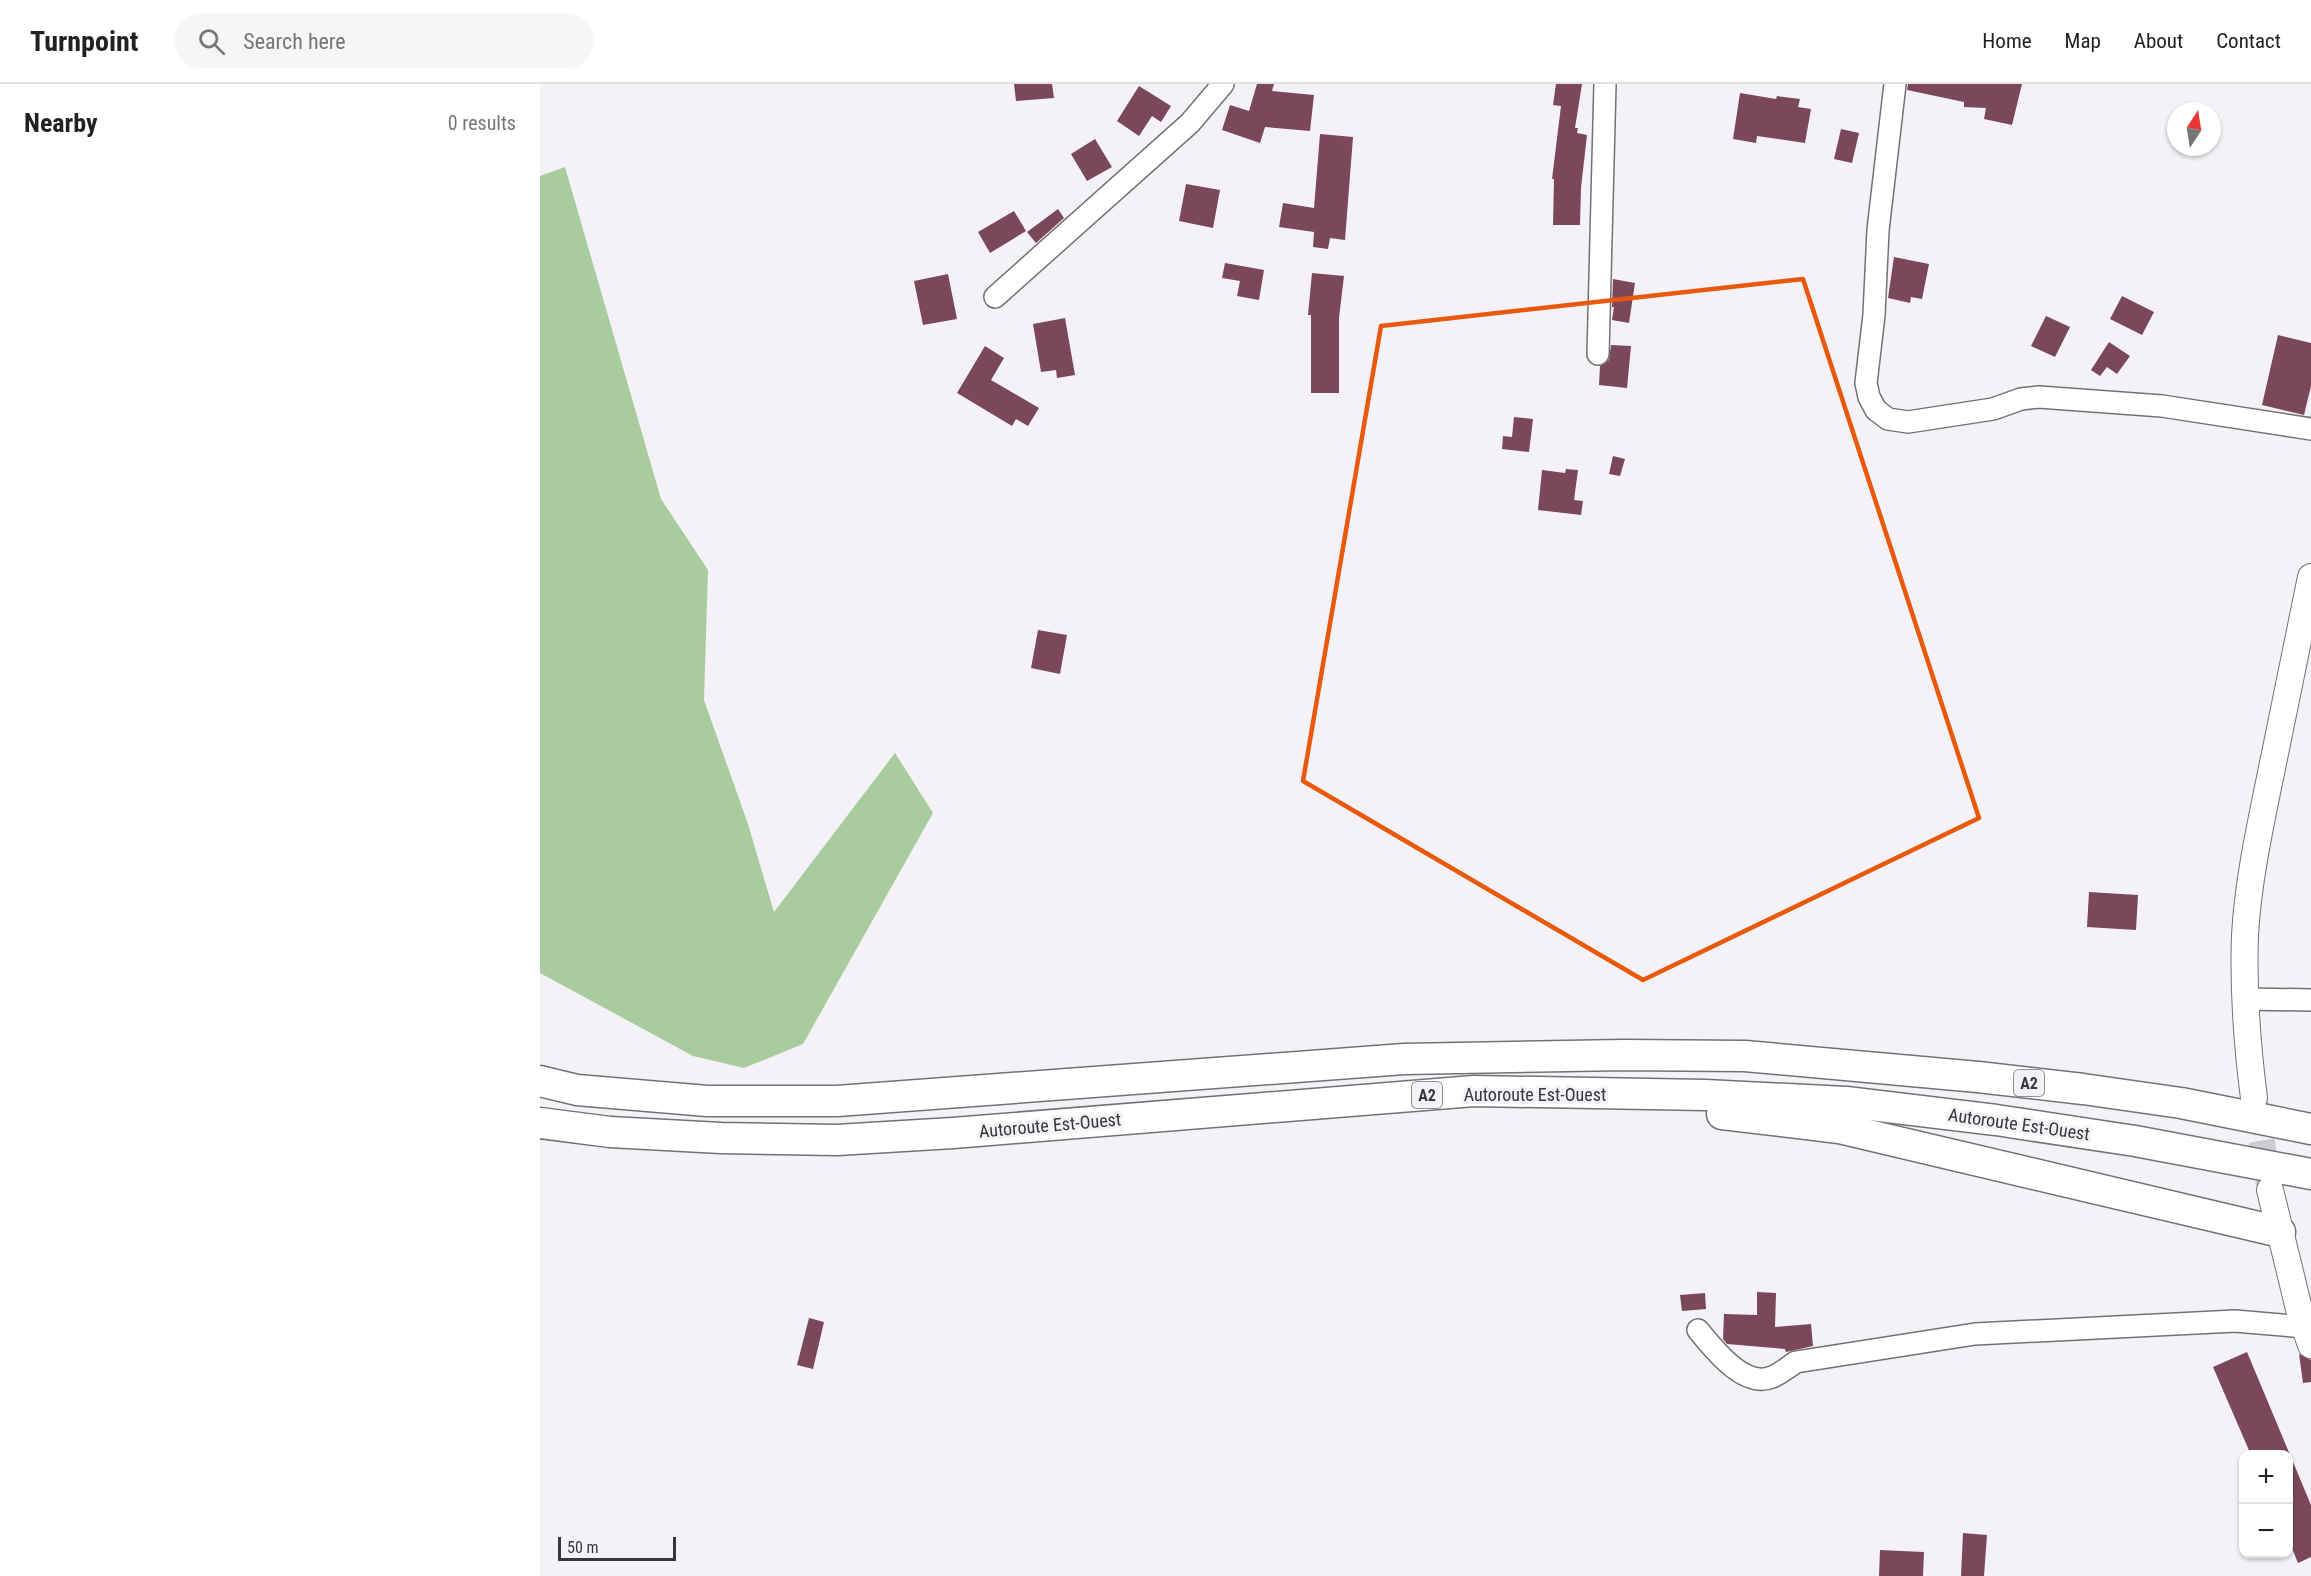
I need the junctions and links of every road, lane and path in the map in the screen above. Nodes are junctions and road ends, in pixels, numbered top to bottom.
1 (1223, 84) edge
2 (1605, 84) edge
3 (1895, 84) edge
4 (995, 297) dead end
5 (1598, 354) dead end
6 (2311, 429) edge
7 (2311, 577) edge
8 (2245, 999) junction
9 (2311, 1000) edge
10 (540, 1081) edge
11 (1552, 1094) junction
12 (2254, 1098) tunnel mouth
13 (540, 1123) edge
14 (2311, 1128) edge
15 (2311, 1174) edge
16 (2270, 1190) tunnel mouth
17 (2280, 1232) junction
18 (1698, 1330) dead end
19 (2308, 1336) edge

1 - 4 street
2 - 5 street
3 - 6 street
7 - 8 main road
8 - 9 street
8 - 12 main road
10 - 14 highway, Autoroute Est-Ouest / A2
11 - 13 highway, Autoroute Est-Ouest / A2
11 - 15 highway, Autoroute Est-Ouest / A2
11 - 17 highway
16 - 17 main road
17 - 19 main road
18 - 19 street

